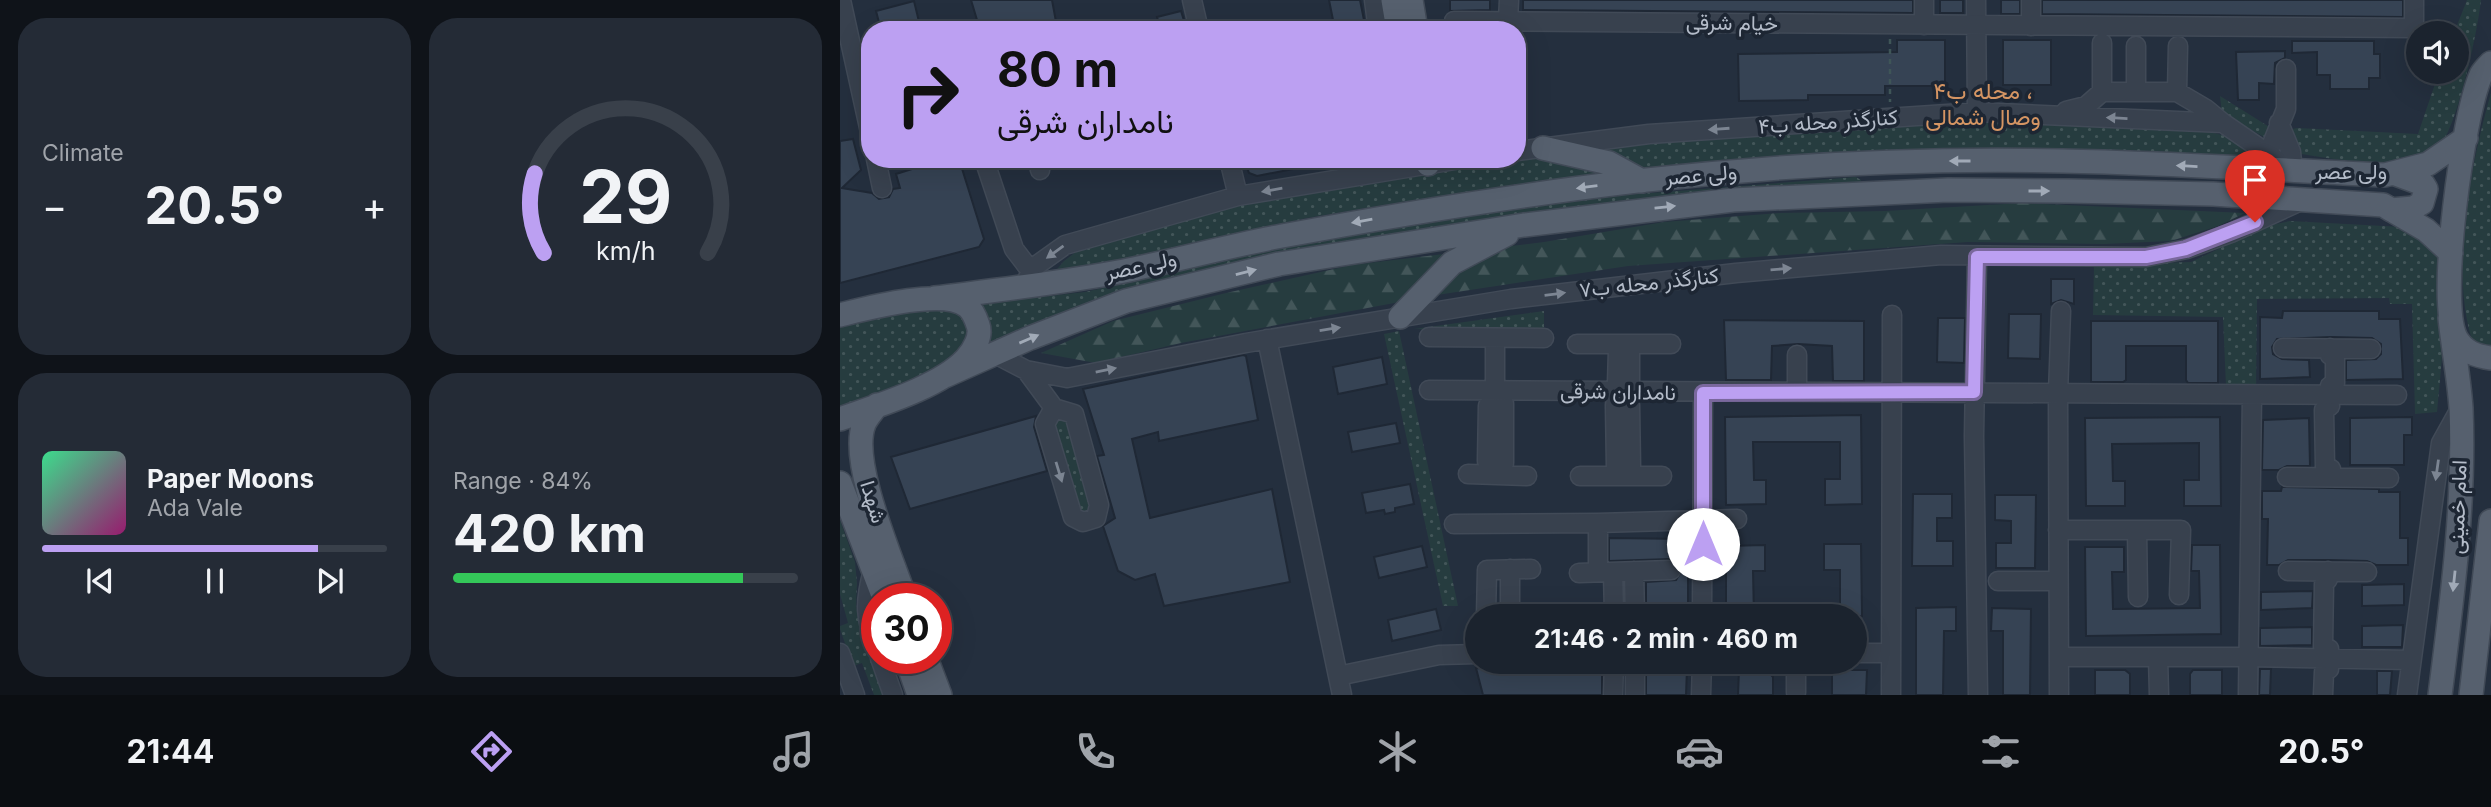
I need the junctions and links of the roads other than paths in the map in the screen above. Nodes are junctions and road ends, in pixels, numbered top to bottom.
1 (841, 0) edge
2 (1192, 0) edge
3 (1374, 0) edge
4 (1393, 0) edge
5 (1412, 0) edge
6 (1508, 0) edge
7 (1924, 0) edge
8 (1976, 0) edge
9 (2031, 0) edge
10 (2414, 0) edge
11 (1508, 20) junction
12 (1197, 21) edge
13 (1377, 21) edge
14 (1396, 21) edge
15 (1415, 21) edge
16 (1454, 21) dead end
17 (1924, 25) junction
18 (1976, 26) junction
19 (2031, 26) junction
20 (2491, 42) edge
21 (2102, 43) dead end
22 (2136, 46) dead end
23 (2178, 46) dead end
24 (2486, 68) edge
25 (2286, 69) dead end
26 (861, 91) edge
27 (2102, 92) junction
28 (2136, 92) junction
29 (2176, 92) junction
30 (1978, 112) junction
31 (2048, 115) junction
32 (2223, 123) junction
33 (2279, 123) junction
34 (2466, 138) junction
35 (1543, 148) junction
36 (1526, 150) edge
37 (2268, 154) junction
38 (1872, 163) junction
39 (878, 168) edge
40 (987, 168) edge
41 (1231, 168) edge
42 (1379, 168) edge
43 (2293, 171) junction
44 (2393, 173) junction
45 (1642, 181) junction
46 (882, 188) dead end
47 (1874, 194) junction
48 (1238, 196) junction
49 (2303, 200) junction
50 (2392, 210) junction
51 (1524, 225) junction
52 (2451, 253) junction
53 (1977, 257) junction
54 (1028, 278) junction
55 (935, 298) junction
56 (847, 311) edge
57 (2061, 311) dead end
58 (1892, 315) dead end
59 (1400, 317) junction
60 (2450, 318) junction
61 (1429, 337) dead end
62 (1495, 338) junction
63 (1545, 338) dead end
64 (1267, 339) junction
65 (1577, 344) dead end
66 (1671, 344) dead end
67 (1623, 346) junction
68 (2283, 348) dead end
69 (2371, 349) dead end
70 (2330, 352) junction
71 (995, 354) junction
72 (1797, 355) dead end
73 (2491, 358) edge
74 (1026, 370) junction
75 (944, 376) junction
76 (1067, 378) junction
77 (1429, 390) dead end
78 (1622, 392) junction
79 (1797, 392) junction
80 (1974, 392) junction
81 (1703, 393) junction
82 (1891, 393) junction
83 (2058, 394) junction
84 (2252, 394) junction
85 (2398, 395) dead end
86 (1495, 396) junction
87 (2330, 396) junction
88 (1050, 401) junction
89 (877, 405) junction
90 (2461, 407) junction
91 (840, 419) edge
92 (851, 436) edge
93 (1496, 470) junction
94 (1623, 473) junction
95 (2331, 473) junction
96 (1468, 474) dead end
97 (1527, 476) dead end
98 (1580, 476) dead end
99 (1662, 476) dead end
100 (2287, 477) dead end
101 (2389, 478) dead end
102 (840, 483) edge
103 (1737, 519) dead end
104 (1703, 520) junction
105 (2491, 521) edge
106 (1598, 523) junction
107 (1454, 524) dead end
108 (2058, 530) junction
109 (2137, 530) junction
110 (1510, 569) junction
111 (1531, 569) dead end
112 (873, 570) junction
113 (1671, 570) dead end
114 (1634, 571) junction
115 (2288, 571) dead end
116 (1606, 572) junction
117 (2367, 572) dead end
118 (1579, 573) dead end
119 (2328, 575) junction
120 (1998, 580) dead end
121 (2057, 581) junction
122 (870, 583) edge
123 (878, 583) edge
124 (900, 583) edge
125 (2179, 595) dead end
126 (2138, 597) dead end
127 (1486, 604) edge
128 (1510, 604) edge
129 (1612, 604) edge
130 (1635, 604) edge
131 (1702, 604) edge
132 (840, 653) edge
133 (1867, 653) edge
134 (1891, 653) junction
135 (1465, 654) edge
136 (2059, 657) junction
137 (2158, 657) junction
138 (2249, 657) junction
139 (2329, 659) junction
140 (2411, 660) junction
141 (886, 674) edge
142 (912, 674) edge
143 (932, 674) edge
144 (1614, 674) edge
145 (1635, 674) edge
146 (1702, 674) edge
147 (1796, 674) edge
148 (1338, 676) junction
149 (1796, 692) dead end
150 (855, 695) edge
151 (893, 695) edge
152 (919, 695) edge
153 (940, 695) edge
154 (1342, 695) edge
155 (1614, 695) edge
156 (1635, 695) edge
157 (1701, 695) edge
158 (1891, 695) edge
159 (1978, 695) edge
160 (2059, 695) edge
161 (2159, 695) edge
162 (2248, 695) edge
163 (2323, 695) edge
164 (2334, 695) edge
165 (2407, 695) edge
166 (2440, 695) edge
167 (2471, 695) edge

1 - 26 street
2 - 12 street
3 - 13 street
4 - 14 main road
5 - 15 main road
6 - 11 street
7 - 17 street
8 - 18 street
9 - 19 street
10 - 19 street, خیام شرقی
11 - 16 street, خیام شرقی
11 - 17 street, خیام شرقی
17 - 18 street, خیام شرقی
18 - 19 street, خیام شرقی
18 - 30 street
20 - 24 main road
21 - 27 street
22 - 28 street
23 - 29 street
24 - 34 main road, امام خمینی
25 - 33 street
27 - 28 street
27 - 31 street
28 - 29 street
29 - 32 street
30 - 31 street, کنارگذر محله ب۴
30 -> 35 street, کنارگذر محله ب۴
32 -> 31 street, کنارگذر محله ب۴
32 - 37 street
33 - 37 street
33 - 43 street
34 - 44 main road, ولی عصر
34 - 52 main road, امام خمینی
35 - 36 street, کنارگذر محله ب۴
35 - 45 main road
37 - 43 street
43 -> 38 main road, ولی عصر
38 - 45 main road, ولی عصر
38 - 47 main road
39 - 46 street
40 - 54 street
41 - 48 street
42 -> 48 street
43 - 44 main road, ولی عصر
44 - 50 main road
45 -> 54 main road, ولی عصر
47 -> 49 main road, ولی عصر
51 -> 47 main road, ولی عصر
48 -> 54 street
49 - 50 main road, ولی عصر
49 - 53 street, کنارگذر محله ب۷
50 - 52 main road, ولی عصر
51 - 59 main road
71 -> 51 main road, ولی عصر
52 - 60 main road, امام خمینی
59 -> 53 street, کنارگذر محله ب۷
53 - 80 street
54 - 55 main road, ولی عصر
55 - 56 main road, ولی عصر
55 - 75 main road
57 - 83 street
58 - 82 street
64 -> 59 street, کنارگذر محله ب۷
60 - 73 main road
60 - 90 main road, امام خمینی
61 - 62 street
62 - 63 street
62 - 86 street
76 -> 64 street, کنارگذر محله ب۷
64 - 148 street
65 - 67 street
66 - 67 street
67 - 78 street
68 - 70 street
69 - 70 street
70 - 87 street
71 - 74 street, کنارگذر محله ب۷
71 - 75 main road, ولی عصر
72 - 79 street
74 - 76 street, کنارگذر محله ب۷
74 - 88 street
75 - 89 main road, ولی عصر
76 - 88 street
77 - 86 street, نامداران شرقی
78 - 81 street, نامداران شرقی
78 - 86 street, نامداران شرقی
78 - 94 street
79 - 81 street, نامداران شرقی
79 - 82 street, نامداران شرقی
80 - 82 street, نامداران شرقی
80 - 83 street, نامداران شرقی
80 - 159 street
81 - 104 street
82 - 134 street
83 - 84 street, نامداران شرقی
83 - 108 street
84 - 87 street, نامداران شرقی
84 - 138 street
85 - 87 street, نامداران شرقی
86 - 93 street
87 - 95 street
88 -> 88 street
89 - 91 main road, ولی عصر
89 - 92 main road, شهدا
90 -> 140 street
90 -> 166 main road, امام خمینی
92 - 124 main road, شهدا
93 - 96 street
93 - 97 street
94 - 98 street
94 - 99 street
95 - 100 street
95 - 101 street
102 - 112 main road, شهدا
103 - 104 street
104 - 106 street
104 - 131 street
105 - 167 main road, امام خمینی
106 - 107 street
106 - 116 street
108 - 109 street
108 - 121 street
109 - 125 street
109 - 126 street
110 - 111 street
110 - 127 street
110 - 128 street
112 - 122 street
112 - 123 main road, شهدا
113 - 114 street
114 - 116 street
114 - 130 street
115 - 119 street
116 - 118 street
116 - 129 street
117 - 119 street
119 - 139 street
120 - 121 street
121 - 136 street
132 - 150 street
133 - 134 street
134 - 158 street
135 - 148 street
136 - 137 street
136 - 160 street
137 - 138 street
137 - 161 street
138 - 139 street
138 - 162 street
139 - 140 street
139 - 163 street
139 - 164 street
140 - 165 street
141 - 151 street
142 - 152 main road
143 - 153 main road
144 - 155 street
145 - 156 street
146 - 157 street
147 - 149 street
148 - 154 street

